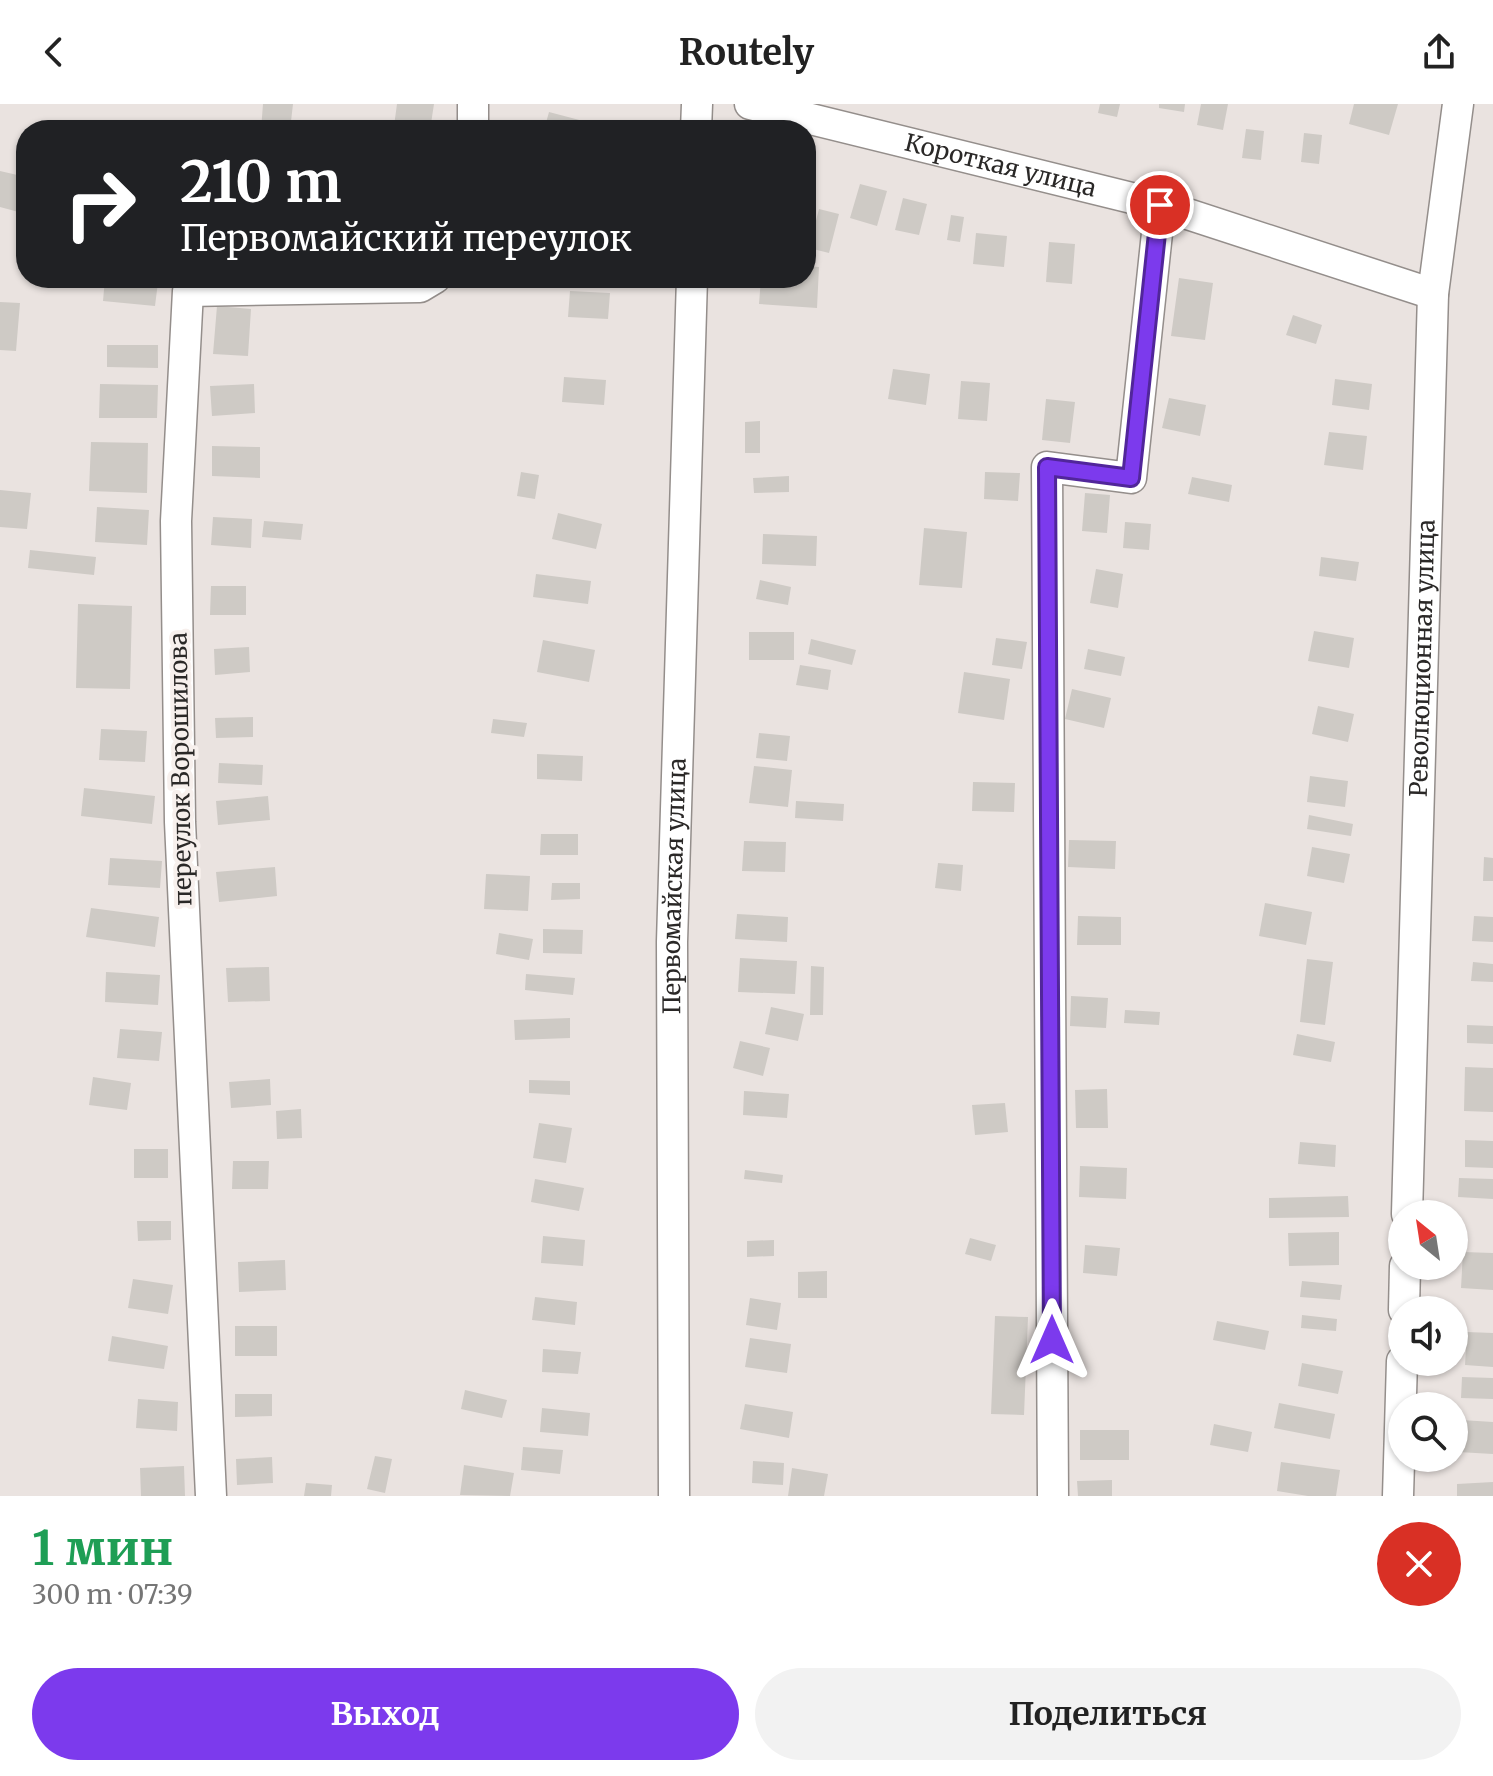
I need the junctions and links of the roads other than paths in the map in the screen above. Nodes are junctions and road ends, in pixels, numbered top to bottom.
1 (750, 104) edge
2 (1458, 104) edge
3 (815, 120) edge
4 (816, 120) edge
5 (1160, 205) junction
6 (362, 288) edge
7 (692, 288) edge
8 (1433, 294) junction
9 (1407, 1200) edge
10 (1402, 1376) edge
11 (211, 1496) edge
12 (674, 1496) edge
13 (1053, 1496) edge
14 (1398, 1496) edge

1 - 3 street, Короткая улица
2 - 8 street, Революционная улица
4 - 5 street, Короткая улица
5 - 8 street, Короткая улица
5 - 13 street
6 - 11 street, переулок Ворошилова
7 - 12 street, Первомайская улица
8 - 9 street, Революционная улица
10 - 14 street

